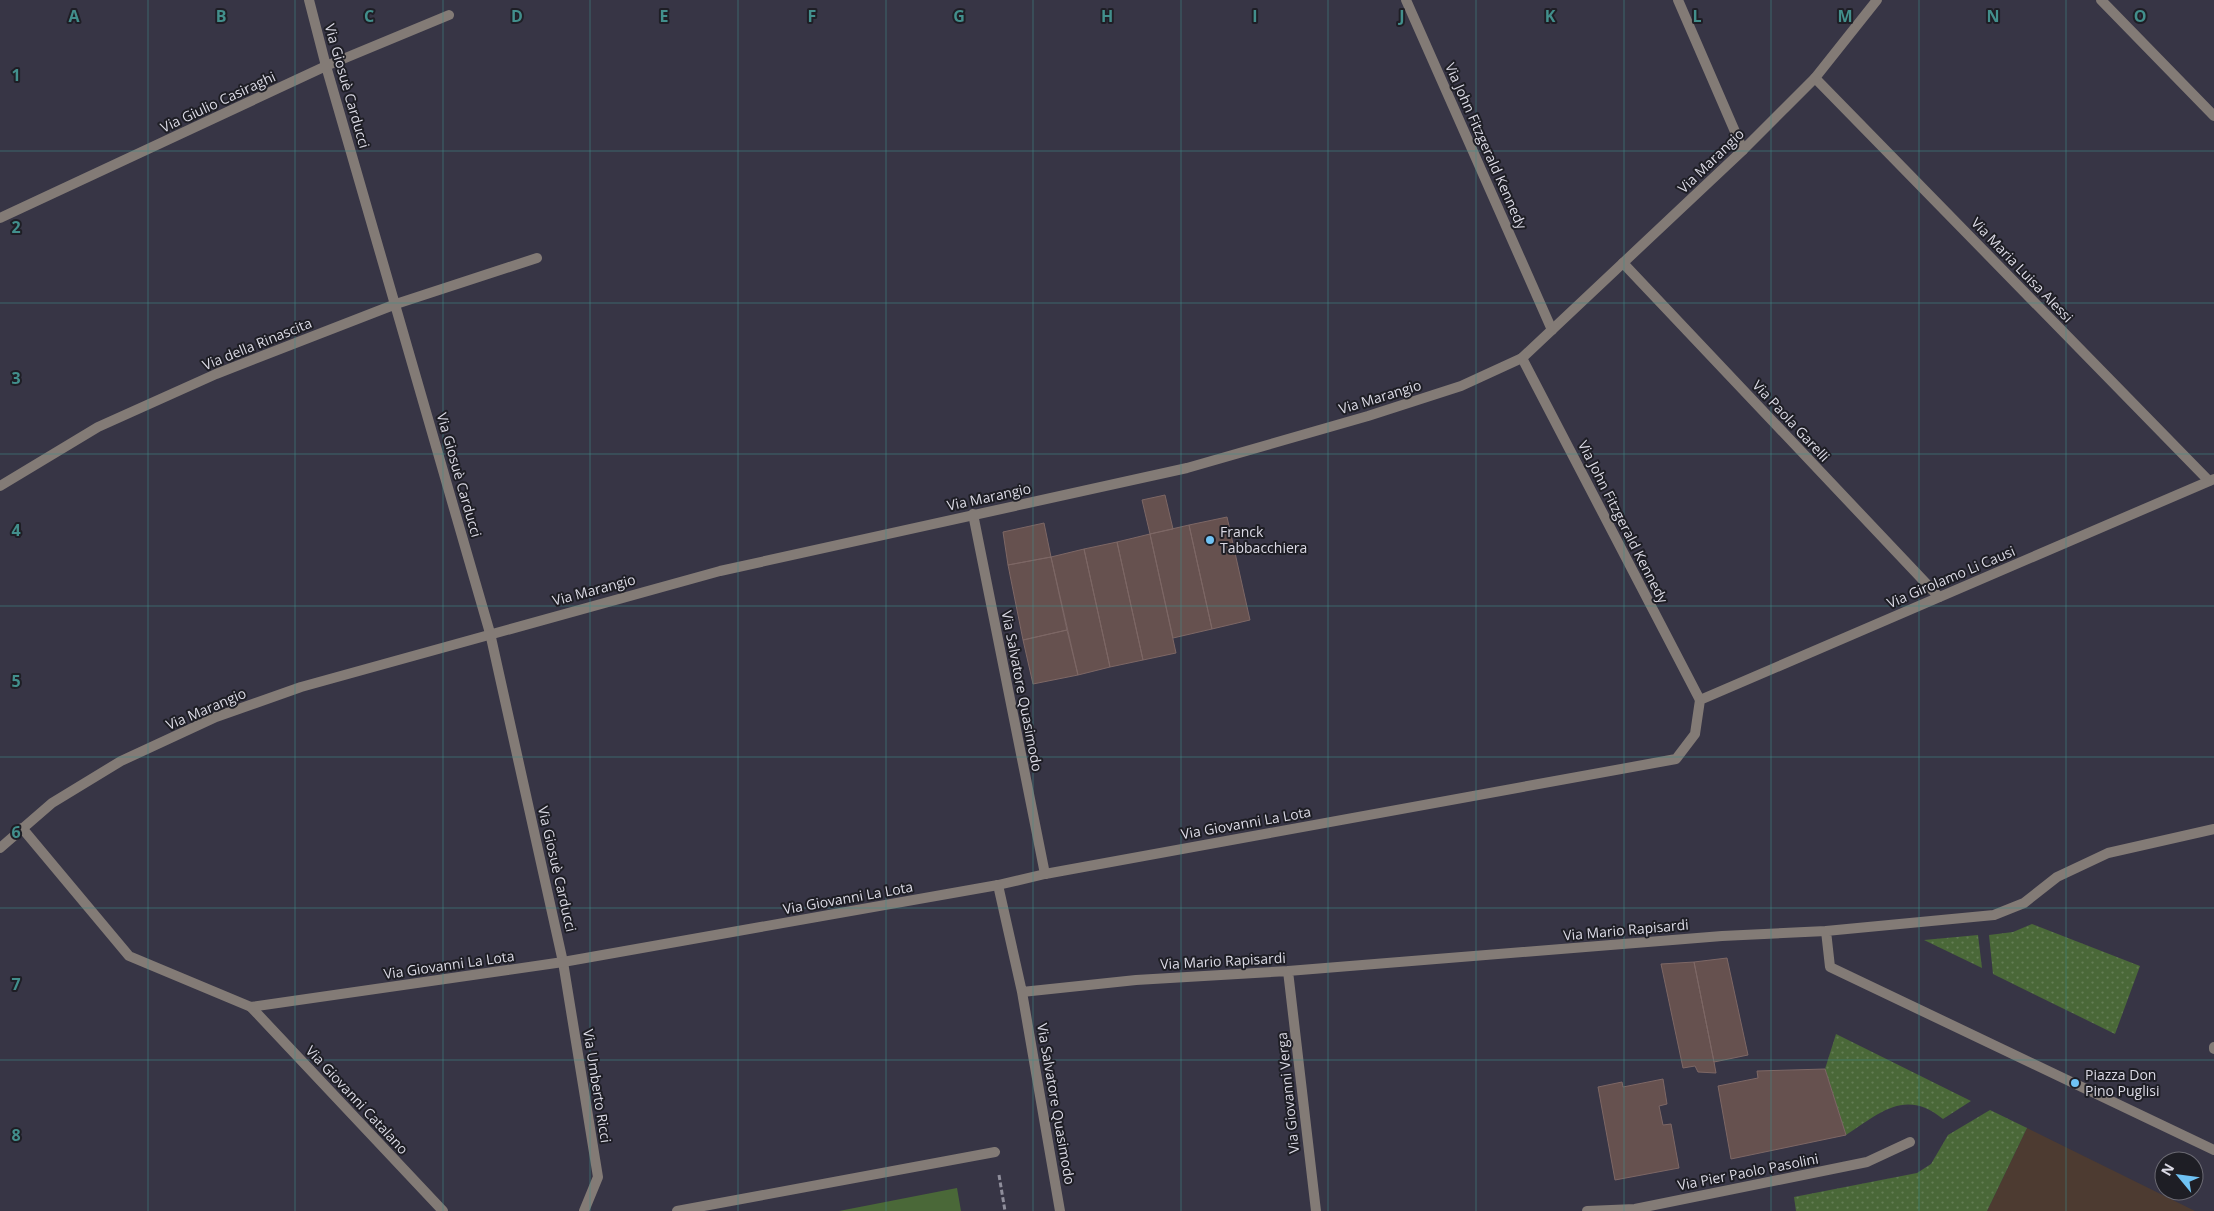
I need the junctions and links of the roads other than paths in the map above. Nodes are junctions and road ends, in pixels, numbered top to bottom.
1 (309, 0) edge
2 (1406, 0) edge
3 (1678, 0) edge
4 (1877, 0) edge
5 (2101, 0) edge
6 (449, 15) dead end
7 (326, 66) junction
8 (1815, 78) junction
9 (2214, 116) edge
10 (1743, 150) junction
11 (0, 218) edge
12 (537, 258) dead end
13 (1623, 263) junction
14 (396, 304) junction
15 (1552, 330) junction
16 (1522, 358) junction
17 (2211, 480) edge
18 (0, 486) edge
19 (973, 514) junction
20 (1939, 597) junction
21 (490, 633) junction
22 (1700, 700) junction
23 (22, 828) junction
24 (2214, 829) edge
25 (0, 848) edge
26 (1045, 874) junction
27 (998, 885) junction
28 (1826, 931) junction
29 (563, 962) junction
30 (1288, 971) junction
31 (1022, 992) junction
32 (251, 1007) junction
33 (1910, 1142) dead end
34 (2214, 1150) edge
35 (995, 1152) road end
36 (443, 1211) edge
37 (584, 1211) edge
38 (677, 1211) edge
39 (1060, 1211) edge
40 (1316, 1211) edge
41 (1587, 1211) edge

1 - 7 street, Via Giosuè Carducci
2 - 15 street, Via John Fitzgerald Kennedy
3 - 10 street
4 - 8 street, Via Marangio
5 - 9 street
6 - 7 street, Via Giulio Casiraghi
7 - 11 street, Via Giulio Casiraghi
7 - 14 street, Via Giosuè Carducci
8 - 10 street, Via Marangio
8 - 17 street, Via Maria Luisa Alessi
10 - 13 street, Via Marangio
12 - 14 street, Via della Rinascita
13 - 15 street, Via Marangio
13 - 20 street, Via Paola Garelli
14 - 18 street, Via della Rinascita
14 - 21 street, Via Giosuè Carducci
15 - 16 street, Via Marangio
16 - 19 street, Via Marangio
16 - 22 street, Via John Fitzgerald Kennedy
17 - 20 street, Via Girolamo Li Causi
19 - 21 street, Via Marangio
19 - 26 street, Via Salvatore Quasimodo
20 - 22 street, Via Girolamo Li Causi
21 - 23 street, Via Marangio
21 - 29 street, Via Giosuè Carducci
22 - 26 street, Via Giovanni La Lota
23 - 25 street, Via Marangio
23 - 32 street
24 - 28 street, Via Mario Rapisardi
26 - 27 street, Via Giovanni La Lota
27 - 29 street, Via Giovanni La Lota
27 - 31 street, Via Salvatore Quasimodo
28 - 30 street, Via Mario Rapisardi
28 - 34 street
29 - 32 street, Via Giovanni La Lota
29 - 37 street, Via Umberto Ricci
30 - 31 street, Via Mario Rapisardi
30 - 40 street, Via Giovanni Verga
31 - 39 street, Via Salvatore Quasimodo
32 - 36 street, Via Giovanni Catalano
33 - 41 street, Via Pier Paolo Pasolini
35 - 38 street

